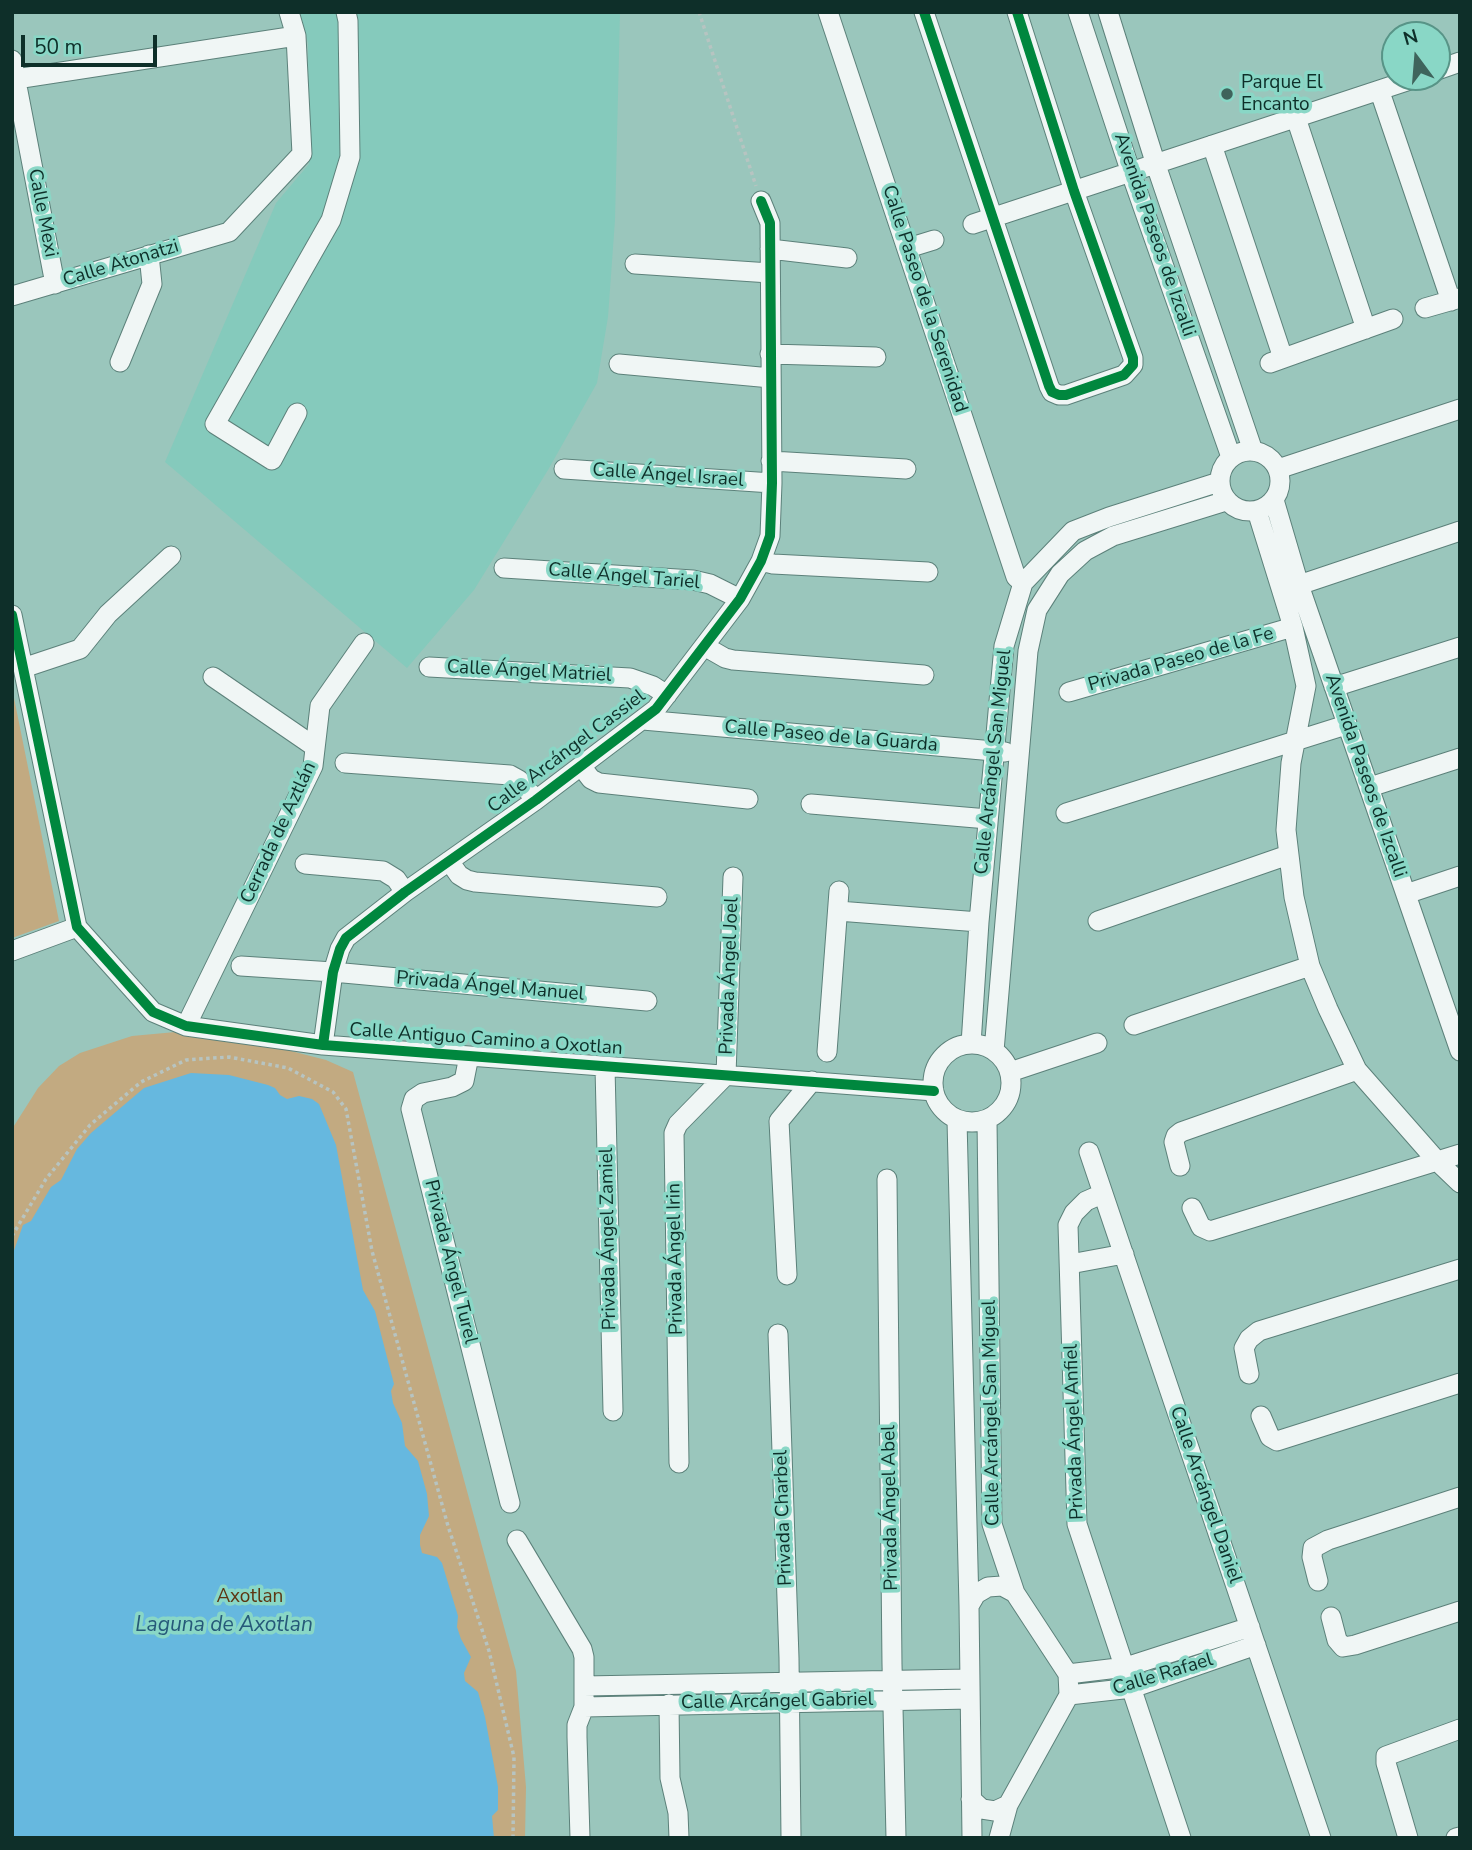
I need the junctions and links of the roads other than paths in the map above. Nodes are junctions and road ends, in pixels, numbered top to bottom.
1 (289, 12) edge
2 (346, 12) edge
3 (828, 12) edge
4 (924, 12) edge
5 (1017, 12) edge
6 (1078, 12) edge
7 (1108, 12) edge
8 (296, 36) junction
9 (14, 69) edge
10 (1380, 92) joint
11 (1296, 118) junction
12 (1212, 145) junction
13 (1156, 165) junction
14 (1131, 173) junction
15 (1074, 191) junction
16 (761, 201) road end
17 (982, 221) junction
18 (934, 240) dead end
19 (770, 248) junction
20 (908, 248) junction
21 (149, 255) junction
22 (847, 258) dead end
23 (635, 264) dead end
24 (770, 273) junction
25 (55, 284) junction
26 (12, 296) edge
27 (1455, 300) edge
28 (1425, 309) dead end
29 (1393, 319) dead end
30 (1366, 329) junction
31 (770, 354) junction
32 (876, 357) dead end
33 (120, 362) dead end
34 (619, 364) dead end
35 (771, 378) junction
36 (1460, 409) edge
37 (297, 413) dead end
38 (1253, 451) junction
39 (1231, 457) junction
40 (771, 461) junction
41 (564, 468) dead end
42 (906, 469) dead end
43 (1278, 469) junction
44 (1219, 482) junction
45 (772, 483) junction
46 (1274, 500) junction
47 (1226, 501) junction
48 (1257, 511) junction
49 (1460, 531) edge
50 (171, 556) dead end
51 (761, 561) junction
52 (504, 568) dead end
53 (928, 572) dead end
54 (1023, 583) junction
55 (1299, 585) junction
56 (740, 599) junction
57 (12, 615) edge
58 (1293, 627) junction
59 (15, 641) edge
60 (365, 643) dead end
61 (704, 646) junction
62 (1460, 647) edge
63 (429, 667) dead end
64 (23, 668) junction
65 (924, 675) dead end
66 (213, 677) dead end
67 (1334, 687) junction
68 (1069, 692) dead end
69 (667, 695) junction
70 (643, 720) junction
71 (1346, 725) junction
72 (1295, 741) junction
73 (315, 747) junction
74 (995, 751) junction
75 (1019, 753) junction
76 (1460, 758) edge
77 (345, 763) dead end
78 (581, 766) junction
79 (1370, 787) junction
80 (748, 799) dead end
81 (536, 800) junction
82 (811, 804) dead end
83 (1066, 813) dead end
84 (988, 819) junction
85 (1288, 855) junction
86 (449, 861) junction
87 (305, 864) dead end
88 (1460, 876) edge
89 (733, 877) dead end
90 (405, 891) junction
91 (839, 891) dead end
92 (1406, 894) junction
93 (657, 897) dead end
94 (838, 911) junction
95 (1098, 921) dead end
96 (979, 922) junction
97 (77, 927) junction
98 (12, 951) edge
99 (241, 966) dead end
100 (1310, 966) junction
101 (333, 972) junction
102 (1451, 998) edge
103 (647, 1001) dead end
104 (1133, 1025) dead end
105 (186, 1026) junction
106 (1097, 1043) dead end
107 (971, 1044) junction
108 (323, 1045) junction
109 (994, 1051) junction
110 (1460, 1051) edge
111 (827, 1052) dead end
112 (469, 1056) junction
113 (606, 1067) junction
114 (1357, 1070) junction
115 (1010, 1072) junction
116 (726, 1075) junction
117 (812, 1081) junction
118 (934, 1091) junction
119 (957, 1119) junction
120 (987, 1119) junction
121 (1089, 1152) dead end
122 (1460, 1154) edge
123 (1437, 1161) junction
124 (1180, 1166) dead end
125 (887, 1179) dead end
126 (1460, 1183) edge
127 (1102, 1194) junction
128 (1192, 1208) dead end
129 (1124, 1254) junction
130 (1070, 1264) junction
131 (1460, 1269) edge
132 (787, 1275) dead end
133 (778, 1334) dead end
134 (1249, 1374) dead end
135 (1460, 1383) edge
136 (613, 1412) dead end
137 (1261, 1416) dead end
138 (679, 1463) dead end
139 (1460, 1497) edge
140 (510, 1503) dead end
141 (517, 1540) dead end
142 (1318, 1581) dead end
143 (1015, 1593) junction
144 (969, 1606) junction
145 (1460, 1611) edge
146 (1331, 1617) dead end
147 (1253, 1636) junction
148 (1126, 1667) junction
149 (1068, 1674) junction
150 (969, 1679) junction
151 (893, 1680) junction
152 (789, 1681) junction
153 (584, 1686) junction
154 (1132, 1688) junction
155 (1069, 1695) junction
156 (970, 1699) junction
157 (894, 1700) junction
158 (790, 1702) junction
159 (669, 1703) junction
160 (584, 1707) junction
161 (1460, 1729) edge
162 (971, 1799) junction
163 (1008, 1805) junction
164 (580, 1838) edge
165 (679, 1838) edge
166 (791, 1838) edge
167 (896, 1838) edge
168 (972, 1838) edge
169 (999, 1838) edge
170 (1181, 1838) edge
171 (1321, 1838) edge
172 (1408, 1838) edge

1 - 8 street
2 - 37 street
3 - 20 street, Calle Paseo de la Serenidad
4 - 17 street
5 - 15 street
6 - 14 street, Avenida Paseos de Izcalli
7 - 13 street, Avenida Paseos de Izcalli
8 - 9 street
8 - 21 street, Calle Atonatzi
9 - 25 street, Calle Mexi
10 - 11 street
10 - 27 street
11 - 12 street
11 - 30 street
12 - 13 street
12 - 30 street
13 - 14 street
13 - 38 street, Avenida Paseos de Izcalli
14 - 15 street
14 - 39 street, Avenida Paseos de Izcalli
15 - 17 street
15 - 17 street
16 - 19 street, Calle Arcángel Cassiel
18 - 20 street
19 - 22 street
19 - 24 street, Calle Arcángel Cassiel
20 - 54 street, Calle Paseo de la Serenidad
21 - 25 street, Calle Atonatzi
21 - 33 street
23 - 24 street
24 - 31 street, Calle Arcángel Cassiel
25 - 26 street, Calle Atonatzi
27 - 28 street
29 - 30 street
31 - 32 street
31 - 35 street, Calle Arcángel Cassiel
34 - 35 street
35 - 40 street, Calle Arcángel Cassiel
36 - 43 street
38 - 39 street
38 - 43 street
39 - 44 street
40 - 42 street
40 - 45 street, Calle Arcángel Cassiel
41 - 45 street, Calle Ángel Israel
43 - 46 street
44 - 47 street
44 - 54 street, Calle Arcángel San Miguel
45 - 51 street, Calle Arcángel Cassiel
46 - 48 street
46 - 55 street, Avenida Paseos de Izcalli
47 - 48 street
47 - 75 street, Calle Arcángel San Miguel
48 - 58 street, Avenida Paseos de Izcalli
49 - 55 street
50 - 64 street
51 - 53 street
51 - 56 street, Calle Arcángel Cassiel
52 - 56 street, Calle Ángel Tariel
54 - 74 street, Calle Arcángel San Miguel
55 - 67 street, Avenida Paseos de Izcalli
56 - 61 street, Calle Arcángel Cassiel
57 - 59 street
58 - 68 street, Privada Paseo de la Fe
58 - 72 street, Avenida Paseos de Izcalli
59 - 64 street
60 - 73 street, Cerrada de Aztlán
61 - 65 street
61 - 69 street, Calle Arcángel Cassiel
62 - 67 street
63 - 69 street, Calle Ángel Matriel
64 - 97 street
66 - 73 street
67 - 71 street, Avenida Paseos de Izcalli
69 - 70 street, Calle Arcángel Cassiel
70 - 74 street, Calle Paseo de la Guarda
70 - 78 street, Calle Arcángel Cassiel
71 - 72 street
71 - 79 street, Avenida Paseos de Izcalli
72 - 83 street
72 - 85 street, Avenida Paseos de Izcalli
73 - 105 street, Cerrada de Aztlán
74 - 75 street, Calle Paseo de la Guarda
74 - 84 street, Calle Arcángel San Miguel
75 - 109 street, Calle Arcángel San Miguel
76 - 79 street
77 - 81 street
78 - 80 street
78 - 81 street, Calle Arcángel Cassiel
79 - 92 street, Avenida Paseos de Izcalli
81 - 86 street, Calle Arcángel Cassiel
82 - 84 street
84 - 96 street, Calle Arcángel San Miguel
85 - 95 street
85 - 100 street, Avenida Paseos de Izcalli
86 - 90 street, Calle Arcángel Cassiel
86 - 93 street
87 - 90 street
88 - 92 street
89 - 116 street, Privada Ángel Joel
90 - 101 street, Calle Arcángel Cassiel
91 - 94 street
92 - 102 street, Avenida Paseos de Izcalli
94 - 96 street
94 - 111 street
96 - 107 street, Calle Arcángel San Miguel
97 - 98 street
97 - 105 street, Calle Antiguo Camino a Oxotlan
99 - 101 street, Privada Ángel Manuel
100 - 104 street
100 - 114 street, Avenida Paseos de Izcalli
101 - 103 street, Privada Ángel Manuel
101 - 108 street, Calle Arcángel Cassiel
102 - 110 street, Avenida Paseos de Izcalli
105 - 108 street, Calle Antiguo Camino a Oxotlan
106 - 115 street
107 - 109 street
107 - 118 street
108 - 112 street, Calle Antiguo Camino a Oxotlan
109 - 115 street
112 - 113 street, Calle Antiguo Camino a Oxotlan
112 - 140 street, Privada Ángel Turel
113 - 116 street, Calle Antiguo Camino a Oxotlan
113 - 136 street, Privada Ángel Zamiel
114 - 123 street, Avenida Paseos de Izcalli
114 - 124 street
115 - 120 street
116 - 117 street, Calle Antiguo Camino a Oxotlan
116 - 138 street, Privada Ángel Irin
117 - 118 street, Calle Antiguo Camino a Oxotlan
117 - 132 street
118 - 119 street
119 - 120 street
119 - 144 street, Calle Arcángel San Miguel
120 - 143 street, Calle Arcángel San Miguel
121 - 127 street, Calle Arcángel Daniel
122 - 123 street
123 - 126 street, Avenida Paseos de Izcalli
123 - 128 street
125 - 151 street, Privada Ángel Abel
127 - 129 street, Calle Arcángel Daniel
127 - 130 street, Privada Ángel Anfiel
129 - 130 street
129 - 147 street, Calle Arcángel Daniel
130 - 148 street, Privada Ángel Anfiel
131 - 134 street
133 - 152 street, Privada Charbel
135 - 137 street
139 - 142 street
141 - 153 street
143 - 144 street
143 - 149 street, Calle Arcángel San Miguel
144 - 150 street, Calle Arcángel San Miguel
145 - 146 street
147 - 148 street, Calle Rafael
147 - 154 street, Calle Rafael
147 - 171 street, Calle Arcángel Daniel
148 - 149 street, Calle Rafael
148 - 154 street, Privada Ángel Anfiel
149 - 155 street
150 - 151 street, Calle Arcángel Gabriel
150 - 156 street, Calle Arcángel San Miguel
151 - 152 street, Calle Arcángel Gabriel
151 - 157 street, Privada Ángel Abel
152 - 153 street, Calle Arcángel Gabriel
152 - 158 street, Privada Charbel
153 - 160 street
154 - 155 street, Calle Rafael
154 - 170 street, Privada Ángel Anfiel
155 - 163 street
156 - 157 street, Calle Arcángel Gabriel
156 - 162 street, Calle Arcángel San Miguel
157 - 158 street, Calle Arcángel Gabriel
157 - 167 street, Privada Ángel Abel
158 - 159 street, Calle Arcángel Gabriel
158 - 166 street, Privada Charbel
159 - 160 street, Calle Arcángel Gabriel
159 - 165 street
160 - 164 street
161 - 172 street
162 - 163 street
162 - 168 street, Calle Arcángel San Miguel
163 - 169 street

